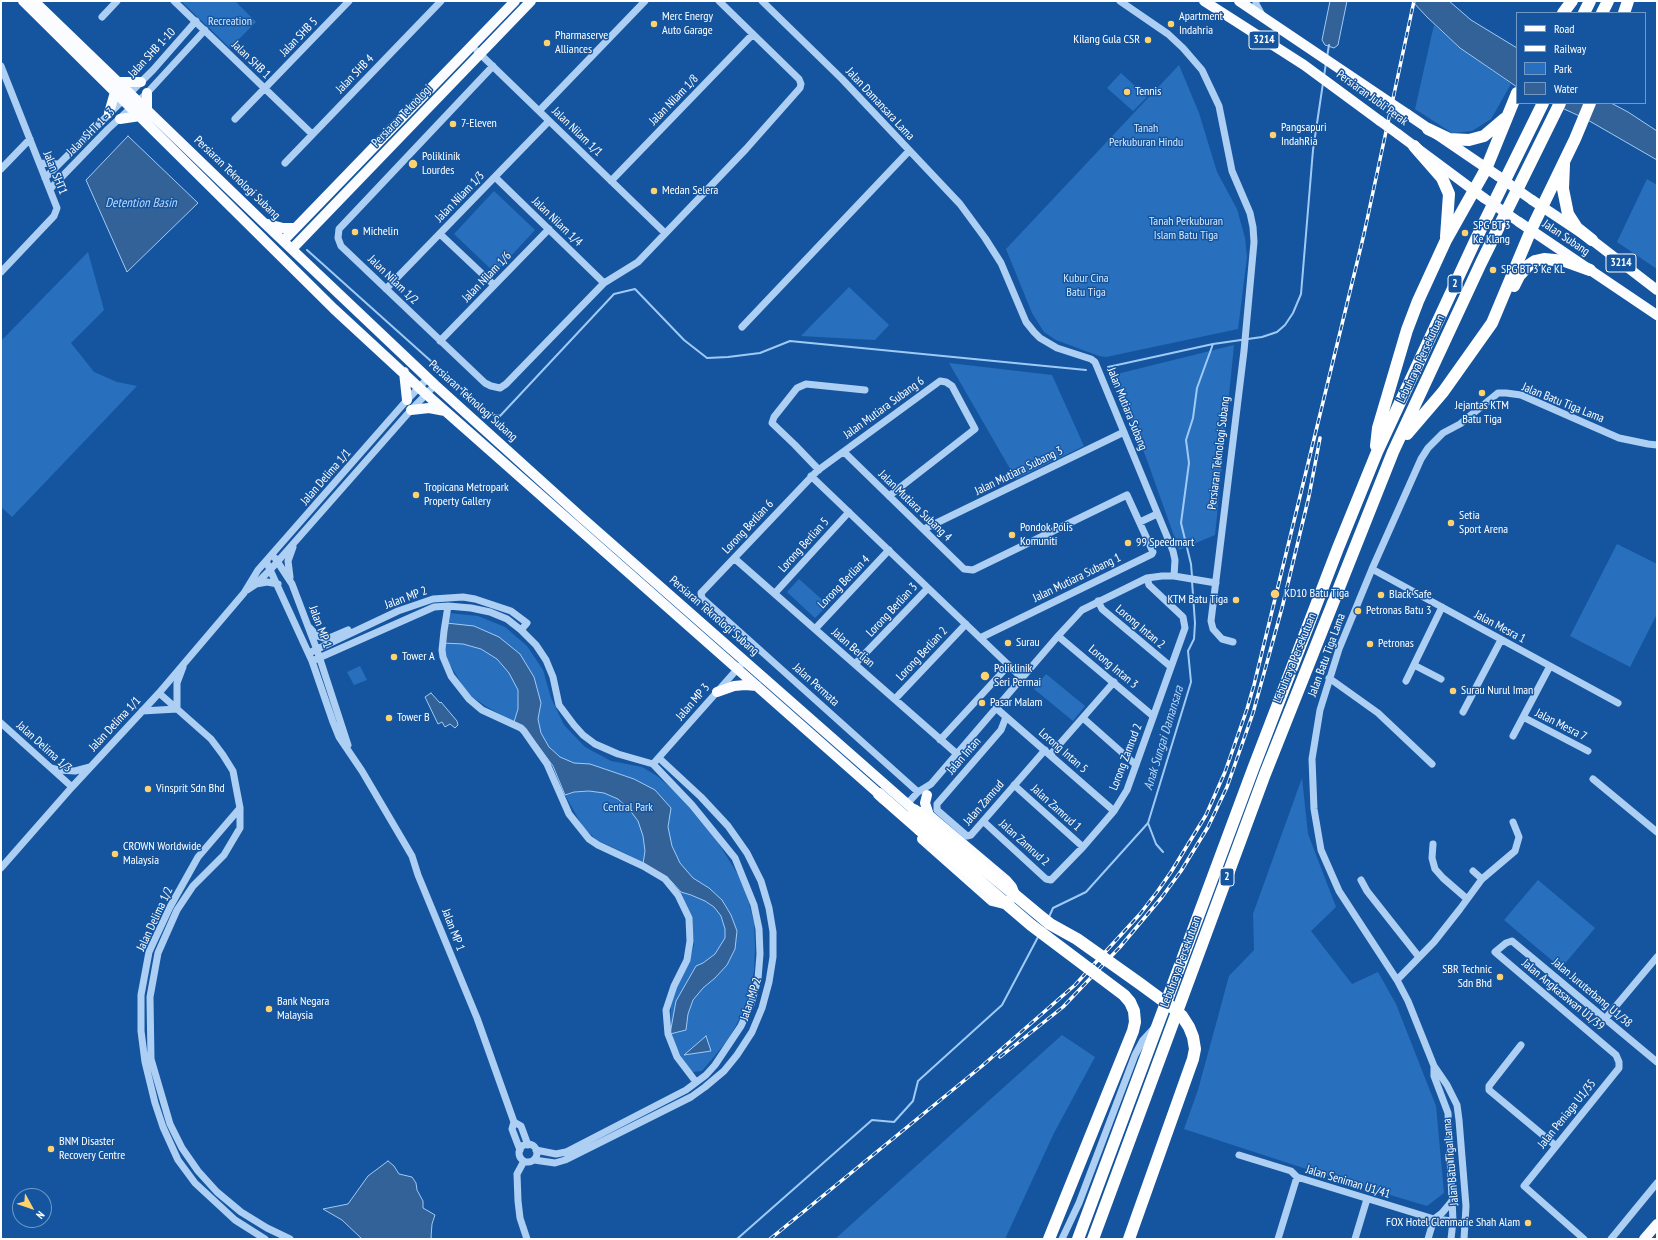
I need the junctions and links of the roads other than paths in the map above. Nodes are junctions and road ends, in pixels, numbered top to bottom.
1 (23, 1) edge
2 (34, 1) edge
3 (117, 1) edge
4 (174, 1) edge
5 (349, 1) edge
6 (441, 1) edge
7 (515, 1) edge
8 (531, 1) edge
9 (645, 1) edge
10 (719, 1) edge
11 (762, 1) edge
12 (1120, 1) edge
13 (1204, 1) edge
14 (1239, 1) edge
15 (1256, 1) edge
16 (1572, 1) edge
17 (1590, 1) edge
18 (1608, 1) edge
19 (1628, 1) edge
20 (1564, 12) edge
21 (1584, 12) edge
22 (1602, 12) edge
23 (1624, 12) edge
24 (102, 17) dead end
25 (1268, 20) junction
26 (196, 21) junction
27 (205, 30) junction
28 (753, 34) junction
29 (178, 43) junction
30 (472, 46) junction
31 (186, 51) junction
32 (480, 54) junction
33 (1, 66) edge
34 (493, 66) junction
35 (153, 70) junction
36 (3, 75) edge
37 (161, 77) junction
38 (141, 82) junction
39 (117, 87) junction
40 (265, 89) junction
41 (146, 93) junction
42 (126, 96) junction
43 (1515, 97) edge
44 (135, 104) junction
45 (1543, 104) edge
46 (1560, 104) edge
47 (1590, 104) edge
48 (539, 111) junction
49 (109, 112) junction
50 (143, 112) junction
51 (1507, 115) junction
52 (120, 119) junction
53 (235, 119) dead end
54 (549, 121) junction
55 (1428, 129) junction
56 (312, 134) junction
57 (30, 139) junction
58 (1414, 146) junction
59 (909, 151) junction
60 (1565, 159) junction
61 (40, 163) junction
62 (58, 164) junction
63 (284, 164) dead end
64 (1, 169) edge
65 (1486, 169) junction
66 (495, 177) junction
67 (45, 178) junction
68 (611, 181) junction
69 (50, 189) junction
70 (1473, 191) junction
71 (1537, 204) junction
72 (261, 220) junction
73 (1520, 222) joint
74 (977, 226) joint
75 (295, 228) junction
76 (548, 228) junction
77 (1531, 230) junction
78 (665, 233) junction
79 (440, 234) junction
80 (306, 235) junction
81 (261, 236) junction
82 (1446, 240) junction
83 (1592, 240) junction
84 (286, 247) junction
85 (303, 260) junction
86 (296, 270) junction
87 (1590, 270) junction
88 (1, 272) edge
89 (604, 283) junction
90 (494, 285) junction
91 (386, 289) junction
92 (1657, 290) edge
93 (1657, 315) edge
94 (1492, 323) junction
95 (742, 327) dead end
96 (440, 340) junction
97 (404, 372) junction
98 (432, 381) junction
99 (423, 390) junction
100 (865, 390) dead end
101 (409, 405) junction
102 (447, 412) junction
103 (1124, 432) junction
104 (1657, 445) edge
105 (844, 452) junction
106 (1377, 452) junction
107 (1393, 452) junction
108 (819, 470) junction
109 (811, 476) junction
110 (889, 496) junction
111 (849, 512) junction
112 (1157, 514) junction
113 (581, 517) junction
114 (1140, 522) junction
115 (574, 525) junction
116 (924, 529) junction
117 (294, 543) junction
118 (889, 550) junction
119 (272, 555) junction
120 (734, 558) junction
121 (266, 561) junction
122 (277, 561) junction
123 (271, 569) junction
124 (1372, 570) junction
125 (1174, 576) junction
126 (1147, 578) junction
127 (256, 584) junction
128 (278, 584) junction
129 (292, 584) junction
130 (1216, 584) junction
131 (928, 588) junction
132 (244, 593) junction
133 (702, 594) joint
134 (775, 594) junction
135 (1098, 601) junction
136 (448, 606) junction
137 (1442, 607) junction
138 (379, 620) junction
139 (966, 624) junction
140 (308, 625) junction
141 (815, 628) junction
142 (521, 630) junction
143 (1058, 636) junction
144 (980, 638) junction
145 (1501, 640) junction
146 (1233, 642) dead end
147 (317, 650) junction
148 (309, 653) junction
149 (320, 658) junction
150 (188, 659) junction
151 (312, 661) junction
152 (744, 661) junction
153 (855, 664) junction
154 (1414, 665) junction
155 (1009, 666) junction
156 (1170, 666) junction
157 (1550, 666) junction
158 (737, 669) junction
159 (1022, 678) junction
160 (1329, 678) junction
161 (1441, 679) dead end
162 (1406, 681) dead end
163 (1114, 682) junction
164 (757, 686) junction
165 (717, 692) junction
166 (158, 693) junction
167 (895, 700) junction
168 (1618, 703) dead end
169 (996, 708) junction
170 (177, 709) junction
171 (142, 711) junction
172 (1463, 712) dead end
173 (1153, 716) junction
174 (1006, 717) junction
175 (1523, 717) junction
176 (1083, 718) junction
177 (1, 723) edge
178 (1513, 736) dead end
179 (940, 740) junction
180 (847, 751) junction
181 (1588, 751) dead end
182 (1048, 753) junction
183 (957, 754) junction
184 (351, 757) junction
185 (659, 758) junction
186 (840, 759) junction
187 (653, 764) junction
188 (1432, 764) dead end
189 (1136, 765) junction
190 (48, 766) junction
191 (90, 766) junction
192 (1593, 779) dead end
193 (1014, 786) junction
194 (72, 787) junction
195 (879, 794) junction
196 (923, 794) junction
197 (911, 807) junction
198 (240, 808) junction
199 (1114, 811) junction
200 (928, 818) junction
201 (983, 821) junction
202 (1513, 822) dead end
203 (1657, 832) edge
204 (1433, 844) dead end
205 (1083, 847) junction
206 (1, 868) edge
207 (1473, 871) dead end
208 (1482, 879) junction
209 (1051, 880) joint
210 (1361, 880) dead end
211 (1466, 898) junction
212 (1512, 942) joint
213 (1419, 957) junction
214 (1657, 957) edge
215 (1397, 980) junction
216 (1605, 1018) junction
217 (1157, 1026) junction
218 (1521, 1045) dead end
219 (1616, 1055) joint
220 (1655, 1057) edge
221 (1434, 1066) junction
222 (694, 1084) junction
223 (514, 1122) junction
224 (173, 1139) junction
225 (528, 1145) junction
226 (1556, 1146) junction
227 (520, 1150) junction
228 (536, 1150) junction
229 (1239, 1155) dead end
230 (534, 1160) junction
231 (524, 1161) junction
232 (1297, 1177) junction
233 (1657, 1183) edge
234 (1367, 1199) junction
235 (1452, 1201) junction
236 (1466, 1206) junction
237 (1434, 1219) junction
238 (1443, 1221) junction
239 (1453, 1221) junction
240 (1657, 1224) edge
241 (267, 1228) junction
242 (264, 1238) edge
243 (1451, 1238) edge
244 (1465, 1238) edge
245 (290, 1239) edge
246 (527, 1239) edge
247 (1049, 1239) edge
248 (1062, 1239) edge
249 (1078, 1239) edge
250 (1093, 1239) edge
251 (1129, 1239) edge
252 (1278, 1239) edge
253 (1354, 1239) edge
254 (1428, 1239) edge
255 (1584, 1239) edge
256 (1611, 1239) edge
257 (1644, 1239) edge

1 - 39 main road, Persiaran Teknologi Subang
2 - 39 main road, Persiaran Teknologi Subang
3 - 24 street
4 - 26 street, Jalan SHB 1
5 - 40 street, Jalan SHB 5
6 - 56 street, Jalan SHB 4
7 - 30 main road, Persiaran Teknologi
8 - 32 main road, Persiaran Teknologi
9 - 48 street
10 - 28 street
11 - 59 street, Jalan Damansara Lama
12 - 130 street, Persiaran Teknologi Subang
13 - 58 main road, Persiaran Jubli Perak / 3214, bridge
14 - 25 main road, Persiaran Jubli Perak / 3214
15 - 25 street
16 - 20 highway
17 - 21 highway
18 - 22 highway
19 - 23 highway
25 - 55 main road, Persiaran Jubli Perak / 3214, bridge
26 - 27 street, Jalan SHB 1
26 - 29 street, Jalan SHB 1-10
27 - 31 street, Jalan SHB 1-10
27 - 40 street, Jalan SHB 1
28 - 68 street, Jalan Nilam 1/8
28 - 78 street
29 - 31 street
29 - 35 street, Jalan SHB 1-10
30 - 32 street, Jalan Nilam 1/1
30 - 75 main road, Persiaran Teknologi
31 - 37 street, Jalan SHB 1-10
32 - 34 street, Jalan Nilam 1/1
32 - 80 main road, Persiaran Teknologi
33 - 36 street, Jalan SHT1
34 - 48 street, Jalan Nilam 1/1
34 - 91 street, Jalan Nilam 1/2
35 - 37 street
35 - 38 street, Jalan SHB 1-10
36 - 57 street, Jalan SHT1
37 - 41 street, Jalan SHB 1-10
38 - 39 main road
38 - 42 street, Jalan SHB 1-10
39 - 42 main road, Persiaran Teknologi Subang
39 - 49 main road
40 - 53 street, Jalan SHB 5
40 - 56 street, Jalan SHB 1
41 - 44 street, Jalan SHB 1-10
41 - 50 main road
42 - 44 main road, Persiaran Teknologi Subang
42 - 49 street, Jalan SHT 1 - 3
43 - 51 highway
44 - 50 main road, Persiaran Teknologi Subang
44 - 52 street, Jalan SHT 1 - 3
45 - 106 highway, Lebuhraya Persekutuan / 2
46 - 107 highway, Lebuhraya Persekutuan / 2
47 - 60 highway
48 - 54 street, Jalan Nilam 1/1
49 - 62 street, Jalan SHT 1 - 3
50 - 52 main road
50 - 72 main road, Persiaran Teknologi Subang
50 - 81 main road, Persiaran Teknologi Subang
51 - 55 highway
51 - 65 highway
52 - 69 street, Jalan SHT 1 - 3
54 - 66 street, Jalan Nilam 1/3
54 - 68 street, Jalan Nilam 1/1
55 - 65 main road, Persiaran Jubli Perak / 3214
56 - 63 street, Jalan SHB 4
57 - 61 street, Jalan SHT1
57 - 64 street
58 - 70 main road, Persiaran Jubli Perak / 3214
58 - 82 highway
59 - 74 street, Jalan Damansara Lama
59 - 95 street
60 - 71 highway
60 - 83 highway
61 - 62 street
61 - 67 street, Jalan SHT1
62 - 67 street, Jalan SHT 1 - 3
65 - 70 highway
65 - 71 main road, Persiaran Jubli Perak / 3214, bridge
66 - 76 street, Jalan Nilam 1/4
66 - 79 street, Jalan Nilam 1/3
67 - 69 street, Jalan SHT1
68 - 78 street, Jalan Nilam 1/1
69 - 88 street, Jalan SHT1
70 - 73 main road, Persiaran Jubli Perak / 3214, bridge
70 - 82 highway
71 - 77 highway
71 - 83 main road, Jalan Subang / 3214
72 - 75 main road
72 - 84 main road, Persiaran Teknologi Subang
73 - 77 main road, Jalan Subang / 3214
74 - 103 street, Jalan Mutiara Subang
75 - 84 main road, Persiaran Teknologi
76 - 89 street, Jalan Nilam 1/4
76 - 90 street, Jalan Nilam 1/6
77 - 87 main road, Jalan Subang / 3214
77 - 94 highway
78 - 89 street
79 - 90 street
79 - 91 street, Jalan Nilam 1/3
80 - 84 main road, Persiaran Teknologi
80 - 85 main road
81 - 84 main road
81 - 86 main road, Persiaran Teknologi Subang
82 - 106 highway
83 - 92 main road, Jalan Subang / 3214
84 - 85 main road, Persiaran Teknologi Subang
84 - 86 main road
85 - 98 main road, Persiaran Teknologi Subang
86 - 97 main road, Persiaran Teknologi Subang
87 - 93 main road, Jalan Subang / 3214
87 - 94 highway
89 - 96 street, Jalan Nilam 1/2
90 - 96 street, Jalan Nilam 1/6
91 - 96 street, Jalan Nilam 1/2
94 - 107 highway
97 - 99 main road, Persiaran Teknologi Subang
97 - 101 main road
98 - 99 street, Jalan Delima 1/1
98 - 113 main road, Persiaran Teknologi Subang
99 - 101 street, Jalan Delima 1/1
99 - 101 street, Jalan Delima 1/1
99 - 102 main road, Persiaran Teknologi Subang
100 - 108 street
101 - 102 main road
101 - 117 street, Jalan Delima 1/1
101 - 119 street, Jalan Delima 1/1
102 - 115 main road, Persiaran Teknologi Subang
103 - 112 street, Jalan Mutiara Subang
103 - 116 street, Jalan Mutiara Subang 3
104 - 124 street, Jalan Batu Tiga Lama
105 - 108 street, Jalan Mutiara Subang 6
105 - 110 street, Jalan Mutiara Subang 4
105 - 110 street, Jalan Mutiara Subang 6
106 - 217 highway, Lebuhraya Persekutuan / 2
107 - 250 highway, Lebuhraya Persekutuan / 2
108 - 109 street, Jalan Mutiara Subang 6
109 - 111 street
109 - 120 street, Lorong Berlian 6
110 - 116 street, Jalan Mutiara Subang 4
111 - 118 street
111 - 134 street, Lorong Berlian 5
112 - 114 street
112 - 125 street, Jalan Mutiara Subang
113 - 115 main road
113 - 152 main road, Persiaran Teknologi Subang
114 - 116 street, Jalan Mutiara Subang 4
114 - 144 street, Jalan Mutiara Subang 1
115 - 158 main road, Persiaran Teknologi Subang
117 - 122 street, Jalan Delima 1/1
117 - 129 street
118 - 131 street
118 - 141 street, Lorong Berlian 4
119 - 121 street, Jalan Delima 1/1
119 - 122 street, Jalan MP 1
120 - 133 street, Lorong Berlian 6
120 - 134 street, Jalan Berlian
121 - 123 street, Jalan MP 1
121 - 132 street, Jalan Delima 1/1
122 - 123 street, Jalan Delima 1/1
122 - 129 street, Jalan MP 1
123 - 127 street, Jalan Delima 1/1
123 - 128 street, Jalan MP 1
124 - 137 street, Jalan Mesra 1
124 - 160 street, Jalan Batu Tiga Lama
125 - 126 street
125 - 130 street
126 - 135 street
126 - 156 street, Lorong Zamrud 2
127 - 128 street
127 - 132 street, Jalan Delima 1/1
128 - 148 street, Jalan MP 1
129 - 140 street, Jalan MP 1
130 - 146 street, Persiaran Teknologi Subang
131 - 139 street
131 - 153 street, Lorong Berlian 3
132 - 150 street, Jalan Delima 1/1
133 - 196 street, Jalan Permata
134 - 141 street, Jalan Berlian
135 - 143 street
135 - 156 street, Lorong Intan 2
136 - 142 street, Jalan MP 2
136 - 149 street, Jalan MP 2
136 - 222 street
137 - 145 street, Jalan Mesra 1
137 - 154 street
138 - 140 street
138 - 142 street, Jalan MP 2
138 - 147 street, Jalan MP 2
139 - 144 street
139 - 167 street, Lorong Berlian 2
140 - 147 street, Jalan MP 1
141 - 153 street, Jalan Berlian
142 - 187 street, Jalan MP 2
143 - 159 street
143 - 163 street, Lorong Intan 3
144 - 155 street
145 - 157 street, Jalan Mesra 1
145 - 172 street
147 - 148 street, Jalan MP 2
147 - 149 street, Jalan MP 1
148 - 151 street, Jalan MP 1
149 - 151 street, Jalan MP 2
149 - 184 street, Jalan MP 1
150 - 166 street, Jalan Delima 1/1
150 - 170 street
151 - 184 street, Jalan MP 1
152 - 158 street, Jalan MP 3
152 - 180 main road, Persiaran Teknologi Subang
153 - 167 street, Jalan Berlian
154 - 161 street
154 - 162 street
155 - 159 street
155 - 179 street
156 - 173 street, Lorong Zamrud 2
157 - 168 street, Jalan Mesra 1
157 - 175 street
158 - 164 main road, Persiaran Teknologi Subang
158 - 165 street, Jalan MP 3
159 - 169 street
160 - 188 street
160 - 215 street, Jalan Batu Tiga Lama
163 - 173 street, Lorong Intan 3
163 - 176 street, Jalan Zamrud
164 - 165 main road
164 - 186 main road, Persiaran Teknologi Subang
165 - 185 street, Jalan MP 3
166 - 170 street, Jalan Delima 1/2
166 - 171 street, Jalan Delima 1/1
167 - 179 street, Jalan Berlian
169 - 174 street, Lorong Intan 5
169 - 183 street
170 - 171 street
170 - 198 street, Jalan Delima 1/2
171 - 191 street, Jalan Delima 1/1
173 - 189 street, Lorong Zamrud 2
174 - 182 street, Lorong Intan 5
174 - 200 street, Jalan Intan
175 - 178 street
175 - 181 street, Jalan Mesra 7
176 - 182 street, Jalan Zamrud
176 - 189 street
177 - 190 street, Jalan Delima 1/3
179 - 183 street, Jalan Berlian
180 - 186 main road
180 - 197 main road, Persiaran Teknologi Subang
182 - 193 street, Jalan Zamrud
182 - 199 street, Lorong Intan 5
183 - 196 street
184 - 223 street, Jalan MP 1
185 - 187 street
185 - 230 street, Jalan MP 2
186 - 195 main road, Persiaran Teknologi Subang
187 - 222 street, Jalan MP 2
189 - 199 street, Lorong Zamrud 2
190 - 191 street
190 - 194 street, Jalan Delima 1/3
191 - 194 street, Jalan Delima 1/1
192 - 203 street
193 - 201 street, Jalan Zamrud
193 - 205 street, Jalan Zamrud 1
194 - 206 street, Jalan Delima 1/1
195 - 200 highway
195 - 200 main road, Persiaran Teknologi Subang
196 - 197 street
196 - 200 main road
197 - 200 highway
198 - 224 street, Jalan Delima 1/2
198 - 224 street, Jalan Delima 1/2
199 - 205 street, Lorong Zamrud 2
200 - 201 street, Jalan Zamrud
200 - 247 highway, bridge
200 - 251 highway, bridge
201 - 209 street, Jalan Zamrud 2
202 - 208 street
204 - 211 street
205 - 209 street, Lorong Zamrud 2
207 - 208 street
208 - 211 street
210 - 213 street
211 - 213 street
212 - 216 street, Jalan Juruterbang U1/38
212 - 219 street, Jalan Angkasawan U1/39
213 - 215 street
214 - 216 street
215 - 221 street, Jalan Batu Tiga Lama
216 - 220 street, Jalan Juruterbang U1/38
217 - 248 street
217 - 249 highway, Lebuhraya Persekutuan / 2
218 - 226 street
219 - 226 street, Jalan Peniaga U1/35
221 - 235 street, Jalan Batu Tiga Lama
221 - 236 street, Jalan Batu Tiga Lama
222 - 228 street, Jalan MP 2
223 - 225 street, Jalan MP 1
223 - 227 street, Jalan MP 1
224 - 241 street
224 - 242 street
225 - 227 street
225 - 228 street
226 - 255 street, Jalan Peniaga U1/35
227 - 231 street
228 - 230 street
229 - 232 street, Jalan Seniman U1/41
230 - 231 street
231 - 246 street
232 - 234 street, Jalan Seniman U1/41
232 - 252 street
233 - 256 street
234 - 237 street, Jalan Seniman U1/41
234 - 253 street
235 - 237 street
235 - 239 street, Jalan Batu Tiga Lama
236 - 239 street
236 - 244 street, Jalan Batu Tiga Lama
237 - 238 street, Jalan Seniman U1/41
237 - 254 street
238 - 239 street, Jalan Seniman U1/41
238 - 243 street
239 - 243 street, Jalan Batu Tiga Lama
239 - 244 street
240 - 257 main road
241 - 242 street
241 - 245 street

